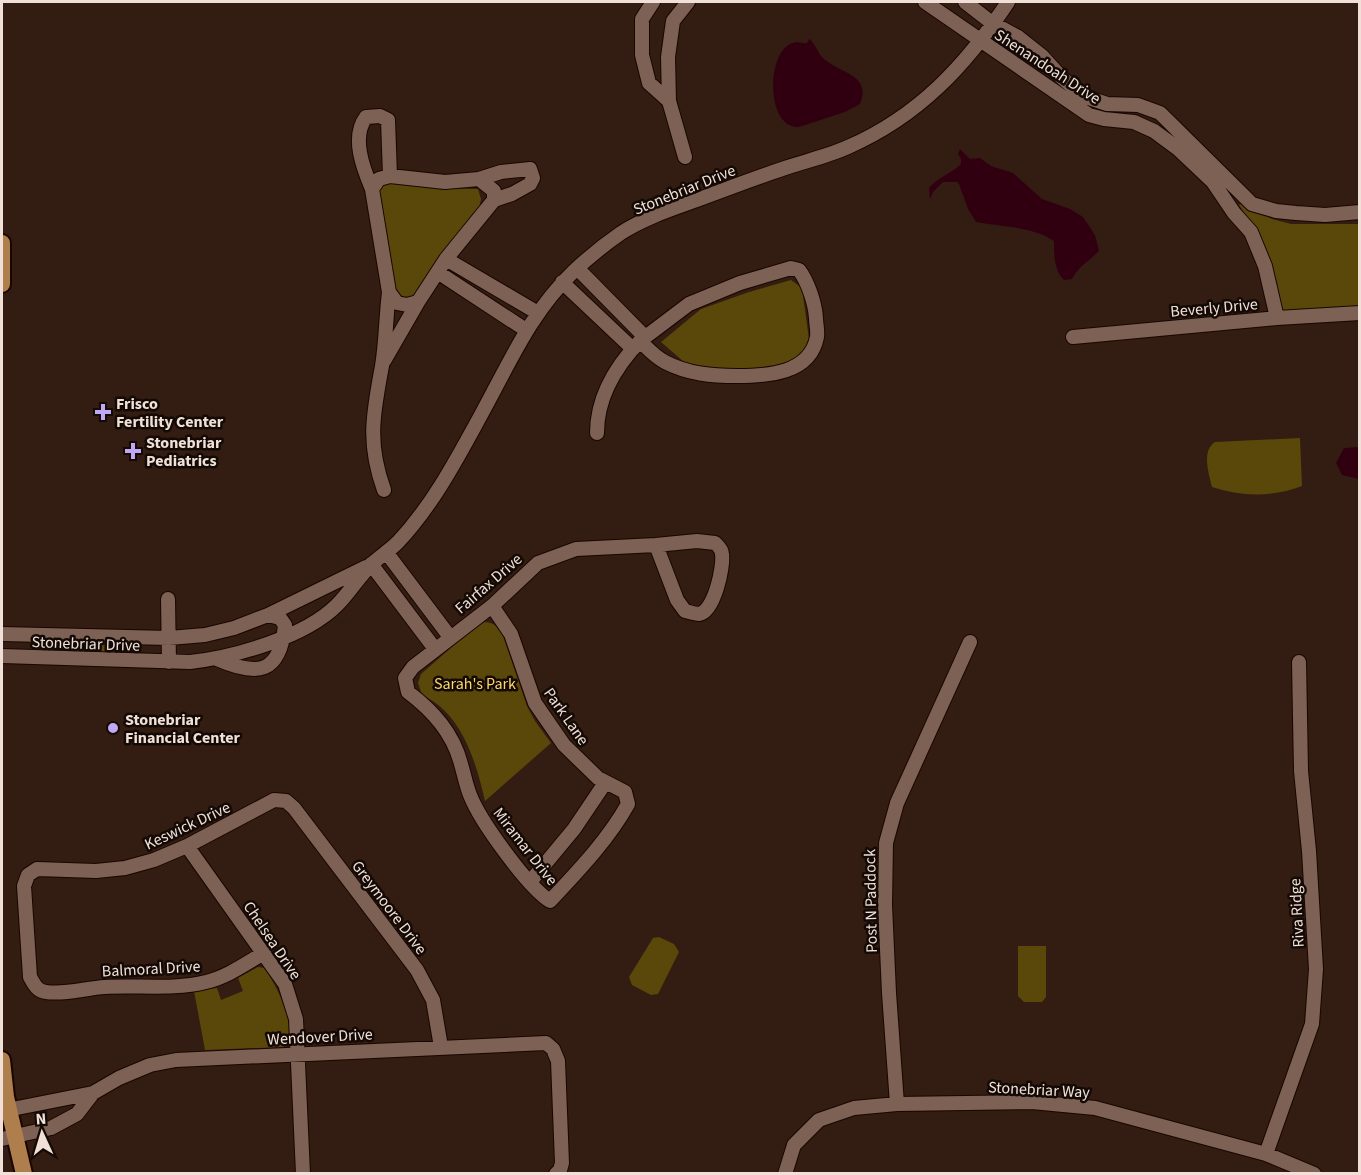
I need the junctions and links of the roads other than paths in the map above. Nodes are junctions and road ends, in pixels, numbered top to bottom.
1 (653, 2) edge
2 (687, 2) edge
3 (925, 2) edge
4 (965, 2) edge
5 (1008, 2) edge
6 (992, 23) junction
7 (979, 41) junction
8 (669, 101) junction
9 (685, 157) dead end
10 (390, 176) junction
11 (479, 178) junction
12 (372, 189) junction
13 (494, 200) junction
14 (1359, 212) edge
15 (2, 243) edge
16 (446, 260) junction
17 (576, 268) junction
18 (439, 273) junction
19 (562, 282) junction
20 (2, 284) edge
21 (389, 292) junction
22 (418, 302) junction
23 (538, 313) junction
24 (1359, 313) edge
25 (1277, 318) junction
26 (526, 330) junction
27 (1073, 337) dead end
28 (640, 342) junction
29 (382, 365) junction
30 (597, 433) dead end
31 (384, 490) dead end
32 (656, 545) junction
33 (386, 552) junction
34 (371, 564) junction
35 (168, 599) dead end
36 (492, 606) junction
37 (268, 615) junction
38 (2, 634) edge
39 (284, 636) junction
40 (450, 637) junction
41 (169, 638) junction
42 (970, 642) dead end
43 (435, 649) junction
44 (2, 656) edge
45 (217, 659) junction
46 (169, 662) junction
47 (1299, 662) dead end
48 (405, 688) joint
49 (605, 783) junction
50 (286, 801) joint
51 (187, 846) junction
52 (530, 882) junction
53 (550, 901) joint
54 (264, 953) junction
55 (35, 987) joint
56 (441, 1047) junction
57 (298, 1053) junction
58 (2, 1060) edge
59 (93, 1093) junction
60 (897, 1104) junction
61 (5, 1111) edge
62 (8, 1138) edge
63 (1266, 1154) junction
64 (24, 1173) edge
65 (303, 1173) edge
66 (556, 1173) edge
67 (785, 1173) edge
68 (1314, 1173) edge

1 - 8 street
2 - 8 street
3 - 7 street, Shenandoah Drive
4 - 6 street, Shenandoah Drive
5 - 6 street, Stonebriar Drive
6 - 7 street, Stonebriar Drive
6 - 14 street, Shenandoah Drive
7 - 17 street, Stonebriar Drive
7 - 25 street, Shenandoah Drive
8 - 9 street
10 - 11 street
10 - 12 street
10 - 12 street
11 - 13 street
11 - 13 street
12 - 21 street
13 - 16 street
15 - 20 main road
16 - 18 street
16 - 23 street
17 - 19 street, Stonebriar Drive
17 - 28 street
18 - 22 street
18 - 26 street
19 - 23 street, Stonebriar Drive
19 - 28 street
21 - 22 street
21 - 29 street
22 - 29 street
23 - 26 street, Stonebriar Drive
24 - 25 street, Beverly Drive
25 - 27 street, Beverly Drive
26 - 33 street, Stonebriar Drive
28 - 28 street
28 - 30 street
29 - 31 street
32 - 32 street, Fairfax Drive
32 - 36 street, Fairfax Drive
33 - 34 street, Stonebriar Drive
33 - 40 street
34 - 37 street, Stonebriar Drive
34 - 39 street, Stonebriar Drive
34 - 43 street
35 - 41 street
36 - 40 street, Fairfax Drive
36 - 49 street, Park Lane
37 - 39 street
37 - 41 street, Stonebriar Drive
38 - 41 street, Stonebriar Drive
39 - 45 street, Stonebriar Drive
39 - 45 street, Stonebriar Drive
40 - 43 street, Fairfax Drive
41 - 46 street
42 - 60 street, Post N Paddock
43 - 48 street, Fairfax Drive
44 - 46 street, Stonebriar Drive
45 - 46 street, Stonebriar Drive
47 - 63 street, Riva Ridge
48 - 52 street, Miramar Drive
49 - 52 street
49 - 53 street, Park Lane
50 - 51 street, Keswick Drive
50 - 56 street, Greymoore Drive
51 - 54 street, Chelsea Drive
51 - 55 street, Keswick Drive
52 - 53 street, Miramar Drive
54 - 55 street, Balmoral Drive
54 - 57 street, Chelsea Drive
56 - 57 street, Wendover Drive
56 - 66 street, Wendover Drive
57 - 59 street, Wendover Drive
57 - 65 street, Chelsea Drive
58 - 61 main road
59 - 61 street, Wendover Drive
59 - 62 street, Wendover Drive
60 - 63 street, Stonebriar Way
60 - 67 street, Stonebriar Way
61 - 62 main road
62 - 64 main road
63 - 68 street, Stonebriar Way

